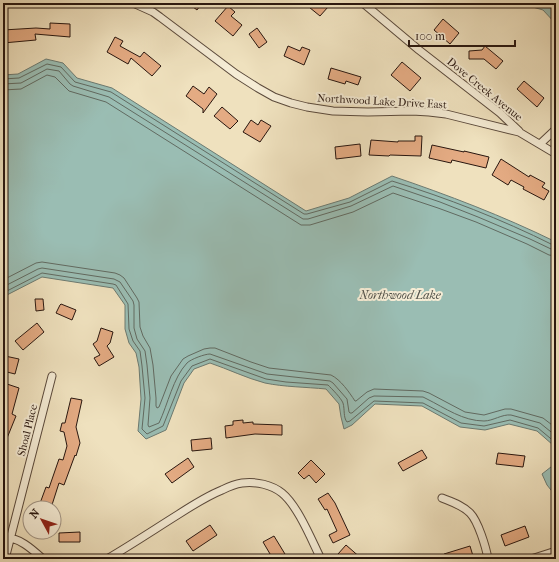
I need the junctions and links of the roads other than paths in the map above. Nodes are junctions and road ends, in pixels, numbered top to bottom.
1 (133, 3) edge
2 (363, 3) edge
3 (556, 129) edge
4 (519, 132) junction
5 (540, 144) junction
6 (556, 154) edge
7 (52, 376) dead end
8 (442, 498) dead end
9 (3, 537) edge
10 (11, 537) junction
11 (556, 551) edge
12 (5, 559) edge
13 (43, 559) edge
14 (107, 559) edge
15 (321, 559) edge
16 (488, 559) edge
17 (531, 559) edge

1 - 4 street, Northwood Lake Drive East
2 - 4 street, Dove Creek Avenue
3 - 5 street
4 - 5 street, Northwood Lake Drive East
5 - 6 street, Northwood Lake Drive East
7 - 10 street, Shoal Place
8 - 16 street
9 - 10 street
10 - 12 street, Shoal Place
10 - 13 street
11 - 17 street
14 - 15 street

